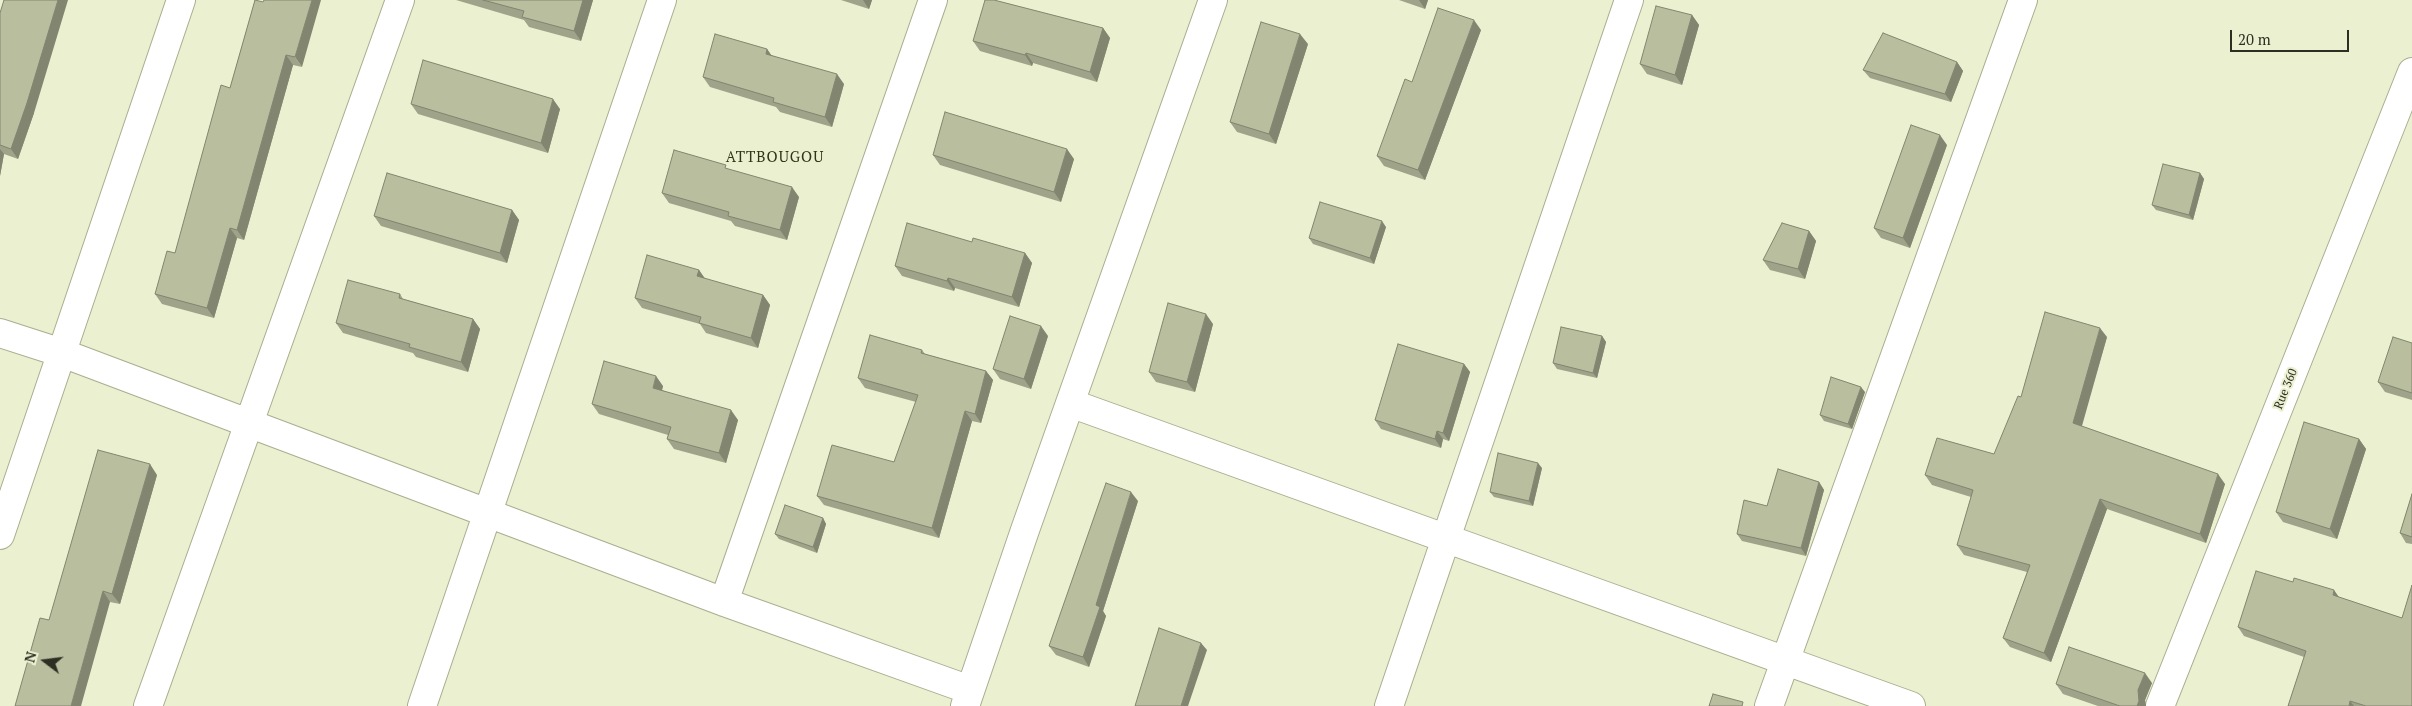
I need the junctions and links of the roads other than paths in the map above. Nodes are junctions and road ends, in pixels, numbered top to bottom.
1 (181, 0) edge
2 (400, 0) edge
3 (662, 0) edge
4 (934, 0) edge
5 (1213, 0) edge
6 (1629, 0) edge
7 (2023, 0) edge
8 (2412, 72) edge
9 (0, 333) edge
10 (62, 353) junction
11 (1070, 403) junction
12 (249, 423) junction
13 (488, 513) junction
14 (0, 536) edge
15 (1447, 539) junction
16 (724, 602) junction
17 (1785, 661) junction
18 (968, 698) edge
19 (148, 706) edge
20 (422, 706) edge
21 (1389, 706) edge
22 (1769, 706) edge
23 (1911, 706) edge
24 (2160, 706) edge

1 - 10 street
2 - 12 street
3 - 13 street
4 - 16 street
5 - 11 street
6 - 15 street
7 - 17 street
8 - 24 street, Rue 360
9 - 10 street
10 - 12 street
10 - 14 street
11 - 15 street
11 - 18 street
12 - 13 street
12 - 19 street
13 - 16 street
13 - 20 street
15 - 17 street
15 - 21 street
16 - 18 street
17 - 22 street
17 - 23 street

